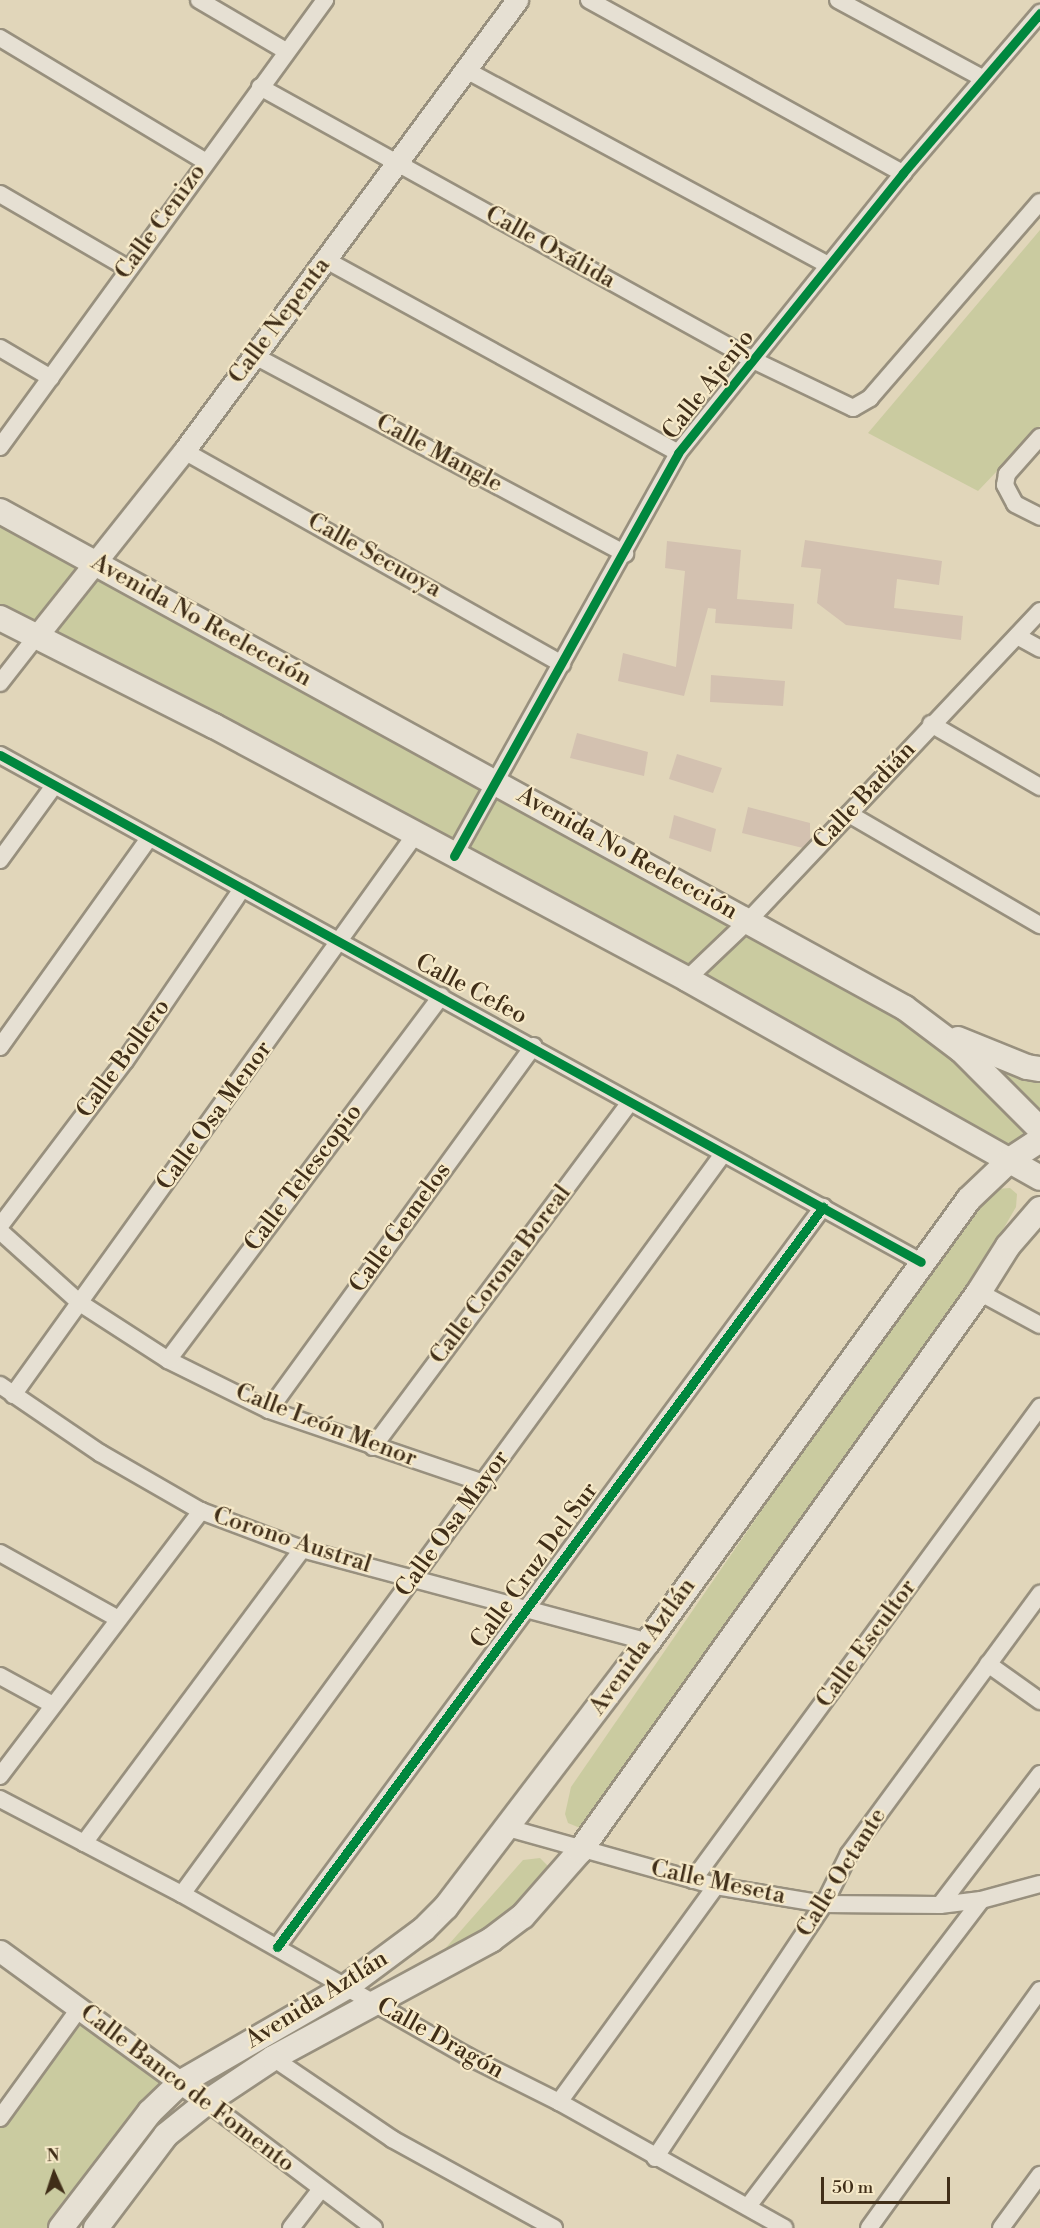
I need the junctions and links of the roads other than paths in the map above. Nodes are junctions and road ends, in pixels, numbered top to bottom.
1 (199, 0) edge
2 (324, 0) edge
3 (517, 0) edge
4 (589, 0) edge
5 (838, 0) edge
6 (1040, 13) edge
7 (0, 38) edge
8 (286, 51) junction
9 (466, 70) junction
10 (982, 78) junction
11 (260, 87) junction
12 (205, 161) junction
13 (396, 164) junction
14 (903, 173) junction
15 (0, 194) edge
16 (1040, 202) edge
17 (326, 260) junction
18 (828, 265) junction
19 (127, 268) junction
20 (0, 348) edge
21 (253, 355) junction
22 (753, 360) junction
23 (51, 378) junction
24 (1040, 437) edge
25 (0, 447) edge
26 (183, 451) junction
27 (678, 453) junction
28 (0, 511) edge
29 (1040, 517) edge
30 (625, 554) junction
31 (96, 563) junction
32 (1040, 610) edge
33 (0, 618) edge
34 (1017, 636) junction
35 (36, 637) junction
36 (1040, 649) edge
37 (562, 664) junction
38 (0, 683) edge
39 (931, 724) junction
40 (0, 755) edge
41 (498, 783) junction
42 (53, 787) junction
43 (1040, 787) edge
44 (849, 814) junction
45 (415, 835) junction
46 (149, 838) junction
47 (454, 856) junction
48 (0, 860) edge
49 (242, 888) junction
50 (748, 921) junction
51 (1040, 925) edge
52 (342, 942) junction
53 (687, 979) junction
54 (441, 996) junction
55 (937, 1029) junction
56 (533, 1046) junction
57 (0, 1047) edge
58 (1040, 1069) edge
59 (630, 1102) junction
60 (1040, 1129) edge
61 (1040, 1140) edge
62 (723, 1154) junction
63 (1011, 1159) junction
64 (1040, 1178) edge
65 (823, 1207) junction
66 (1040, 1209) edge
67 (0, 1226) edge
68 (0, 1231) edge
69 (921, 1262) junction
70 (979, 1293) junction
71 (80, 1303) junction
72 (1040, 1325) edge
73 (168, 1360) junction
74 (7, 1390) edge
75 (1040, 1407) edge
76 (269, 1410) junction
77 (373, 1447) junction
78 (483, 1483) junction
79 (201, 1511) junction
80 (302, 1549) junction
81 (0, 1553) edge
82 (411, 1579) junction
83 (1040, 1594) edge
84 (526, 1612) junction
85 (117, 1618) junction
86 (648, 1642) junction
87 (988, 1664) junction
88 (0, 1676) edge
89 (1040, 1701) edge
90 (53, 1705) junction
91 (1040, 1774) edge
92 (0, 1776) edge
93 (0, 1798) edge
94 (508, 1828) junction
95 (84, 1843) junction
96 (580, 1851) junction
97 (693, 1880) junction
98 (1040, 1884) edge
99 (716, 1886) junction
100 (182, 1894) junction
101 (981, 1900) junction
102 (824, 1904) junction
103 (940, 1905) junction
104 (278, 1947) junction
105 (0, 1951) edge
106 (346, 1987) junction
107 (1040, 1990) edge
108 (378, 2005) junction
109 (79, 2009) junction
110 (273, 2058) junction
111 (180, 2083) junction
112 (207, 2102) junction
113 (560, 2102) junction
114 (0, 2118) edge
115 (655, 2158) junction
116 (1040, 2175) edge
117 (321, 2189) junction
118 (749, 2205) junction
119 (61, 2228) edge
120 (96, 2228) edge
121 (291, 2228) edge
122 (374, 2228) edge
123 (554, 2228) edge
124 (784, 2228) edge
125 (869, 2228) edge
126 (1002, 2228) edge

1 - 8 street
2 - 8 street, Calle Cenizo
3 - 9 street, Calle Nepenta
4 - 14 street
5 - 10 street
6 - 10 street, Calle Ajenjo
7 - 12 street
8 - 11 street, Calle Cenizo
9 - 13 street, Calle Nepenta
9 - 18 street
10 - 14 street, Calle Ajenjo
11 - 12 street, Calle Cenizo
11 - 13 street, Calle Oxálida
12 - 19 street, Calle Cenizo
13 - 17 street, Calle Nepenta
13 - 22 street, Calle Oxálida
14 - 18 street, Calle Ajenjo
15 - 19 street
16 - 22 street, Calle Oxálida
17 - 21 street, Calle Nepenta
17 - 27 street
18 - 22 street, Calle Ajenjo
19 - 23 street, Calle Cenizo
20 - 23 street
21 - 26 street, Calle Nepenta
21 - 30 street, Calle Mangle
22 - 27 street, Calle Ajenjo
23 - 25 street, Calle Cenizo
24 - 29 street
26 - 31 street, Calle Nepenta
26 - 37 street, Calle Secuoya
27 - 30 street, Calle Ajenjo
28 - 31 main road, Avenida No Reelección
30 - 37 street, Calle Ajenjo
31 - 35 street, Calle Nepenta
31 - 41 main road, Avenida No Reelección
32 - 34 street, Calle Badián
33 - 35 main road
34 - 36 street
34 - 39 street, Calle Badián
35 - 38 street
35 - 45 main road
37 - 41 street, Calle Ajenjo
39 - 43 street
39 - 44 street, Calle Badián
40 - 42 street, Calle Cefeo
41 - 47 street, Calle Ajenjo
41 - 50 main road, Avenida No Reelección
42 - 46 street, Calle Cefeo
42 - 48 street
44 - 50 street, Calle Badián
44 - 51 street
45 - 47 main road
45 - 52 street, Calle Osa Menor
46 - 49 street, Calle Cefeo
46 - 57 street
47 - 53 main road
49 - 52 street, Calle Cefeo
49 - 67 street, Calle Bollero
50 - 53 street, Calle Badián
50 - 55 main road, Avenida No Reelección
52 - 54 street, Calle Cefeo
52 - 71 street, Calle Osa Menor
53 - 63 main road
54 - 56 street, Calle Cefeo
54 - 73 street, Calle Telescopio
55 - 58 main road
55 - 60 main road, Avenida No Reelección
56 - 59 street, Calle Cefeo
56 - 76 street, Calle Gemelos
59 - 62 street, Calle Cefeo
59 - 77 street, Calle Corona Boreal
61 - 63 main road, Avenida Aztlán
62 - 65 street, Calle Cefeo
62 - 78 street, Calle Osa Mayor
63 - 64 main road
63 - 69 main road, Avenida Aztlán
65 - 69 street, Calle Cefeo
65 - 84 street, Calle Cruz Del Sur
66 - 70 main road, Avenida Aztlán
68 - 71 street, Calle León Menor
69 - 86 main road, Avenida Aztlán
70 - 72 street
70 - 96 main road, Avenida Aztlán
71 - 73 street, Calle León Menor
71 - 74 street, Calle Osa Menor
73 - 76 street, Calle León Menor
74 - 79 street, Corono Austral
75 - 97 street, Calle Escultor
76 - 77 street, Calle León Menor
77 - 78 street, Calle León Menor
78 - 82 street, Calle Osa Mayor
79 - 80 street, Corono Austral
79 - 85 street
80 - 82 street, Corono Austral
80 - 95 street
81 - 85 street
82 - 84 street, Corono Austral
82 - 100 street, Calle Osa Mayor
83 - 87 street, Calle Octante
84 - 86 street, Corono Austral
84 - 104 street, Calle Cruz Del Sur
85 - 90 street
86 - 94 main road, Avenida Aztlán
87 - 89 street
87 - 102 street, Calle Octante
88 - 90 street
90 - 92 street
91 - 103 street
93 - 95 street, Calle Dragón
94 - 96 street, Calle Meseta
94 - 106 main road, Avenida Aztlán
95 - 100 street, Calle Dragón
96 - 97 street, Calle Meseta
96 - 108 main road, Avenida Aztlán
97 - 99 street, Calle Meseta
98 - 101 street, Calle Meseta
99 - 102 street, Calle Meseta
99 - 113 street
100 - 104 street, Calle Dragón
101 - 103 street, Calle Meseta
101 - 118 street
102 - 103 street, Calle Meseta
102 - 115 street, Calle Octante
104 - 106 street, Calle Dragón
105 - 109 street, Calle Banco de Fomento
106 - 108 street, Calle Dragón
106 - 111 main road, Avenida Aztlán
107 - 125 street
108 - 110 main road, Avenida Aztlán
108 - 113 street, Calle Dragón
109 - 111 street, Calle Banco de Fomento
109 - 114 street
110 - 112 main road, Avenida Aztlán
110 - 123 street
111 - 112 street, Calle Banco de Fomento
111 - 119 main road, Avenida Aztlán
112 - 117 street, Calle Banco de Fomento
112 - 120 main road, Avenida Aztlán
113 - 115 street, Calle Dragón
115 - 118 street, Calle Dragón
116 - 126 street
117 - 121 street
117 - 122 street, Calle Banco de Fomento
118 - 124 street, Calle Dragón

